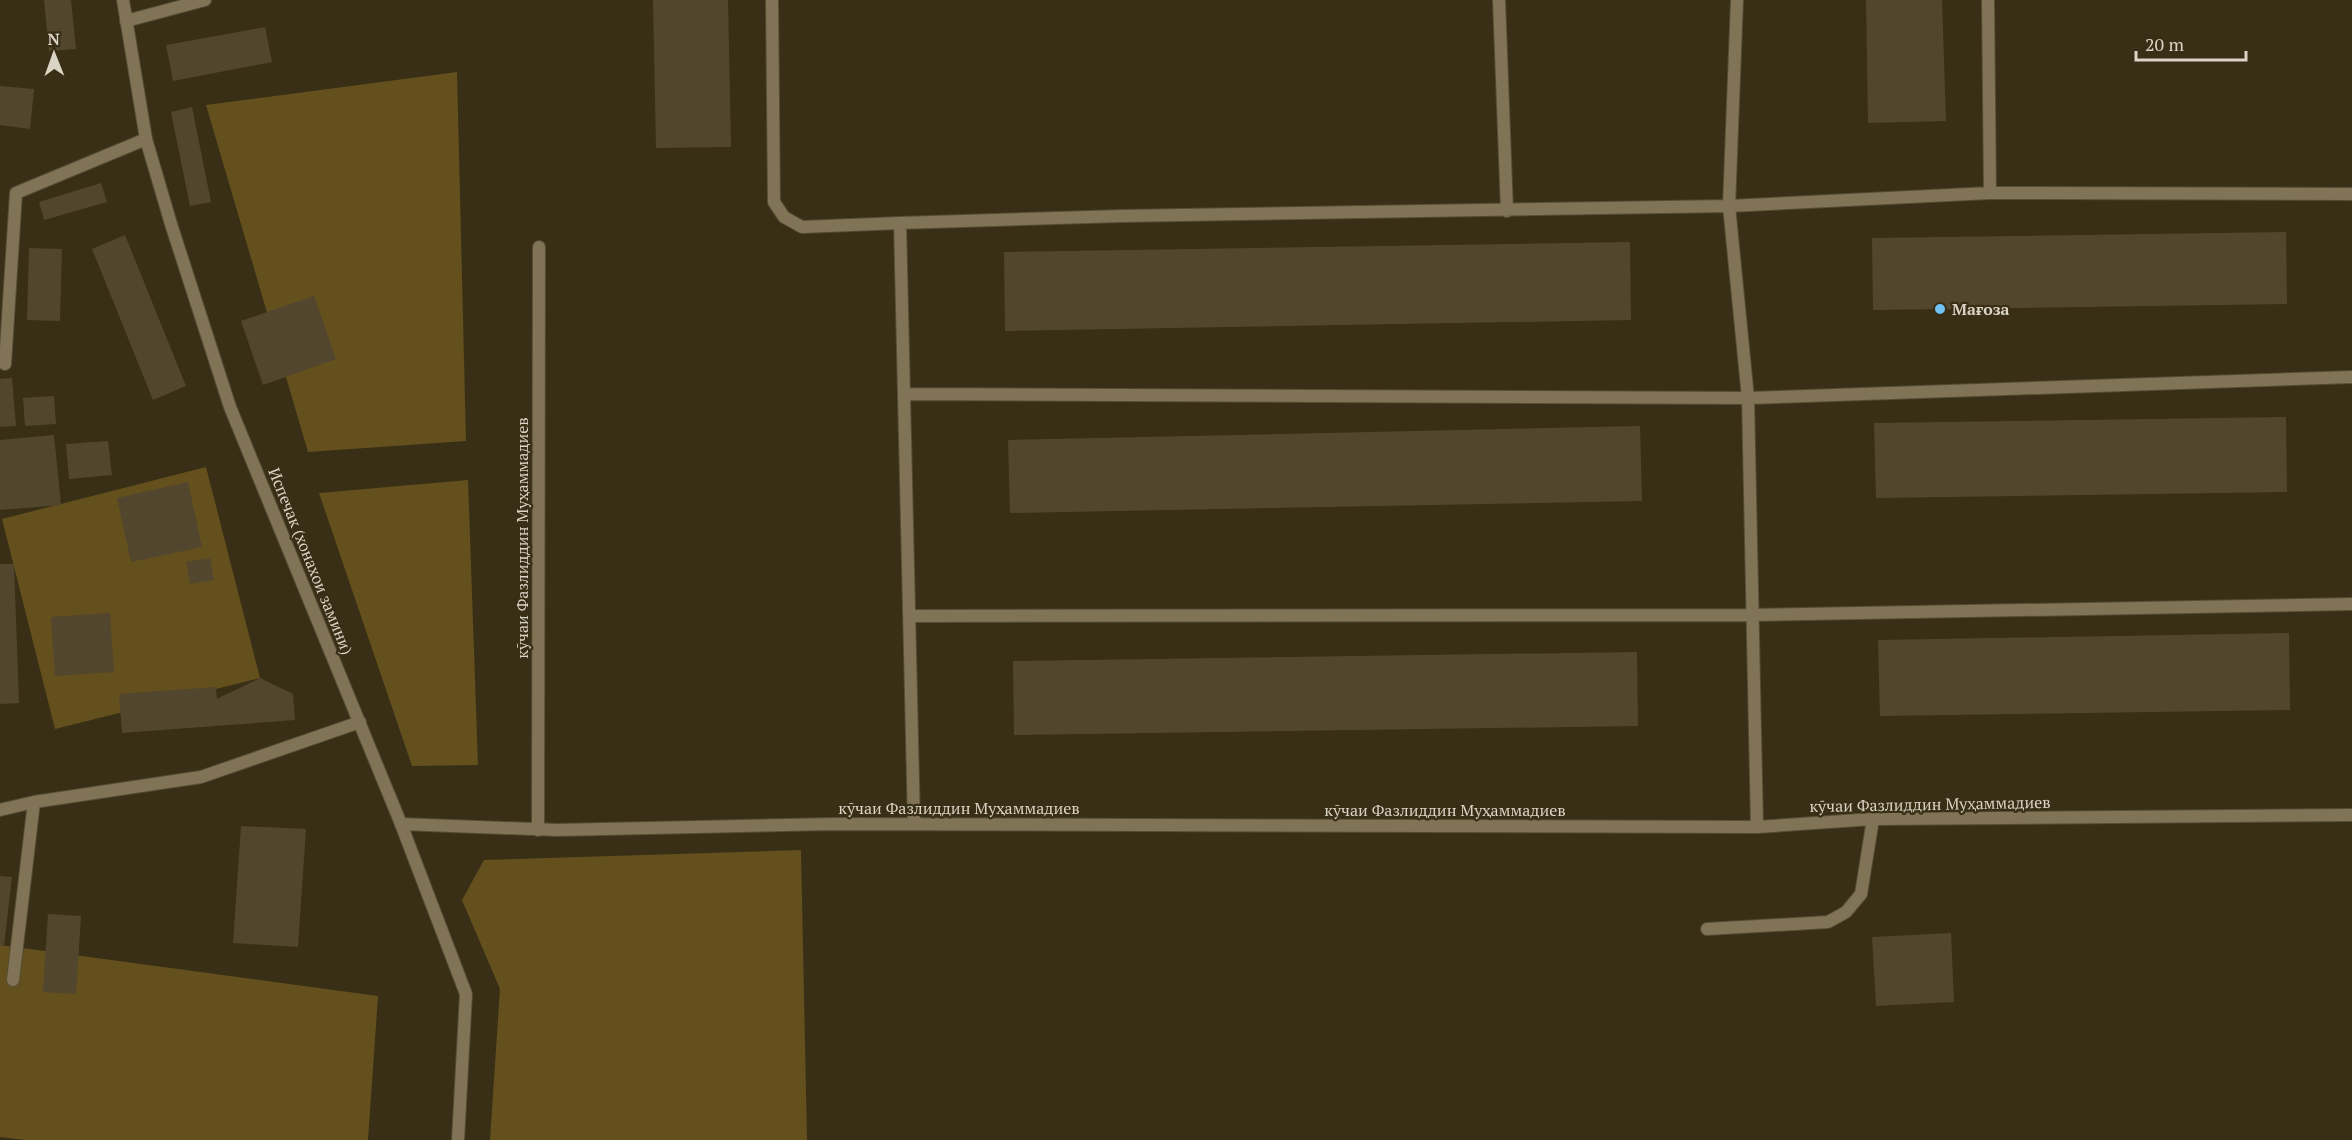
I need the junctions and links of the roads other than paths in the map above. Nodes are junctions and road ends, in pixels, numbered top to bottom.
1 (123, 0) edge
2 (205, 0) edge
3 (772, 0) edge
4 (1499, 0) edge
5 (1737, 0) edge
6 (1988, 0) edge
7 (126, 21) junction
8 (146, 139) junction
9 (1990, 193) junction
10 (2352, 194) edge
11 (1729, 206) junction
12 (1507, 211) junction
13 (900, 223) junction
14 (539, 247) dead end
15 (5, 364) dead end
16 (2352, 377) edge
17 (905, 394) junction
18 (1748, 398) junction
19 (2352, 604) edge
20 (1753, 615) junction
21 (910, 616) junction
22 (360, 722) junction
23 (34, 802) junction
24 (0, 810) edge
25 (2352, 815) edge
26 (1873, 819) junction
27 (401, 824) junction
28 (914, 824) junction
29 (1756, 826) junction
30 (538, 830) junction
31 (1707, 929) dead end
32 (13, 980) dead end
33 (459, 1134) edge

1 - 7 street, Испечак (хонахои замини)
2 - 7 street
3 - 13 street
4 - 12 street
5 - 11 street
6 - 9 street
7 - 8 street, Испечак (хонахои замини)
8 - 15 street
8 - 22 street, Испечак (хонахои замини)
9 - 10 street
9 - 11 street
11 - 12 street
11 - 18 street
12 - 13 street
13 - 17 street
14 - 30 street, кӯчаи Фазлиддин Муҳаммадиев
16 - 18 street
17 - 18 street
17 - 21 street
18 - 20 street
19 - 20 street
20 - 21 street
20 - 29 street
21 - 28 street
22 - 23 street
22 - 27 street, Испечак (хонахои замини)
23 - 24 street
23 - 32 street
25 - 26 street, кӯчаи Фазлиддин Муҳаммадиев
26 - 29 street, кӯчаи Фазлиддин Муҳаммадиев
26 - 31 street
27 - 30 street, кӯчаи Фазлиддин Муҳаммадиев
27 - 33 street, Испечак (хонахои замини)
28 - 29 street, кӯчаи Фазлиддин Муҳаммадиев
28 - 30 street, кӯчаи Фазлиддин Муҳаммадиев

